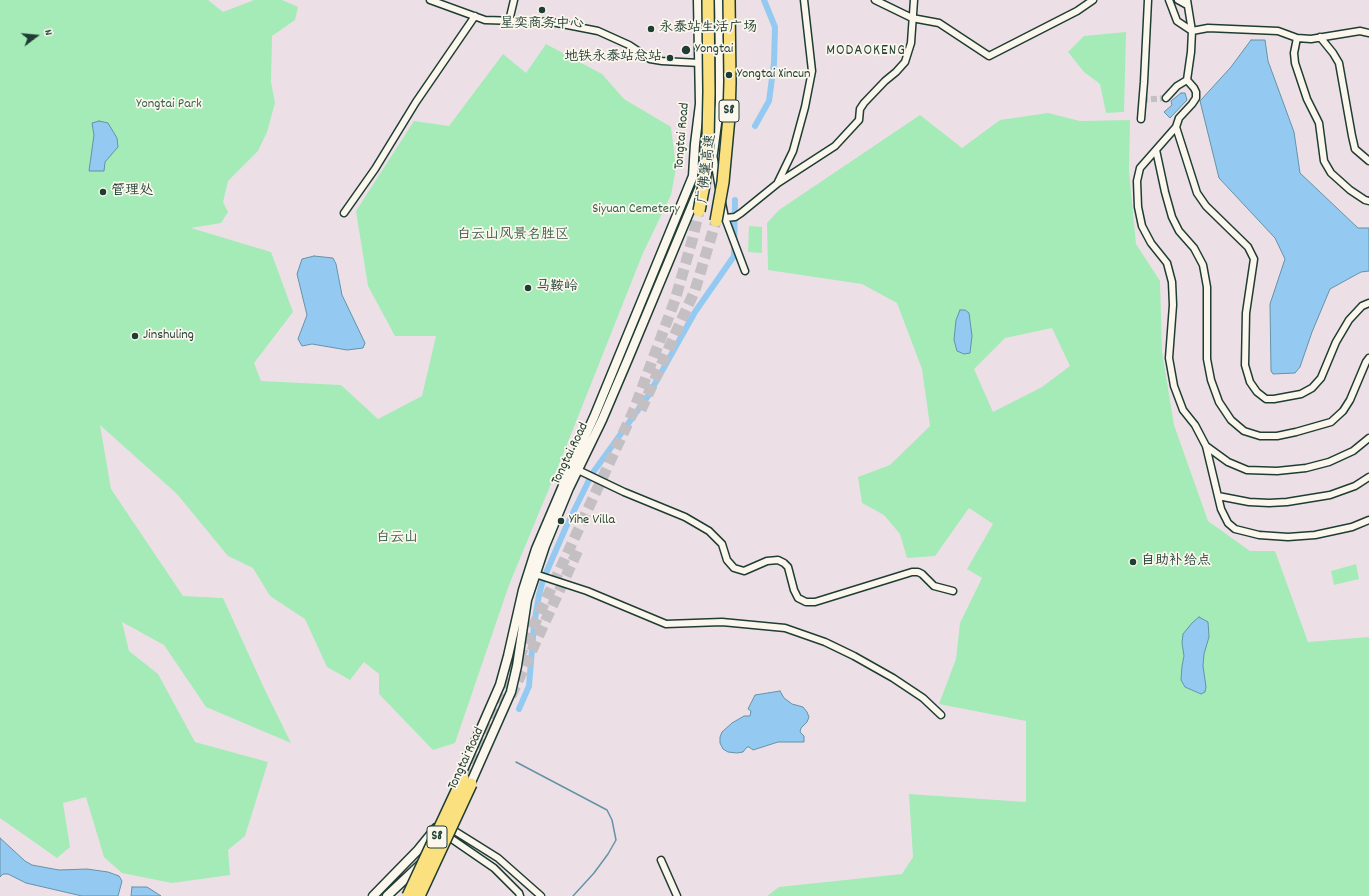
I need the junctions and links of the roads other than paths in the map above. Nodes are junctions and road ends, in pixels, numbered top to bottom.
1 (430, 0) edge
2 (514, 0) edge
3 (699, 0) edge
4 (708, 0) edge
5 (719, 0) edge
6 (729, 0) edge
7 (804, 0) edge
8 (875, 0) edge
9 (914, 0) edge
10 (1093, 0) edge
11 (1148, 0) edge
12 (1169, 0) edge
13 (1178, 0) edge
14 (1186, 2) edge
15 (475, 16) junction
16 (912, 18) junction
17 (509, 21) junction
18 (1192, 31) junction
19 (1369, 34) edge
20 (1320, 37) junction
21 (1297, 38) junction
22 (700, 63) junction
23 (1187, 80) junction
24 (1166, 98) tunnel mouth
25 (1141, 119) dead end
26 (1176, 127) junction
27 (694, 149) junction
28 (1156, 150) junction
29 (713, 153) junction
30 (1369, 161) edge
31 (693, 176) junction
32 (702, 182) junction
33 (778, 183) junction
34 (1369, 201) edge
35 (698, 211) tunnel mouth
36 (344, 213) dead end
37 (720, 220) junction
38 (745, 271) dead end
39 (1369, 303) edge
40 (1369, 358) edge
41 (1369, 438) edge
42 (1206, 446) junction
43 (578, 470) junction
44 (1369, 477) edge
45 (1218, 496) junction
46 (1369, 520) edge
47 (535, 574) junction
48 (953, 591) dead end
49 (941, 715) dead end
50 (448, 831) junction
51 (662, 860) dead end
52 (373, 896) edge
53 (387, 896) edge
54 (408, 896) edge
55 (419, 896) edge
56 (520, 896) edge
57 (541, 896) edge
58 (678, 896) edge

1 - 15 street
2 - 17 street
3 - 22 main road, Tongtai Road
3 - 31 main road
4 - 35 highway, 广佛肇高速 / S8, bridge
5 - 29 main road, Tongtai Road
6 - 37 highway, 广佛肇高速 / S8, bridge
7 - 33 street
8 - 16 street
9 - 16 street
10 - 16 street
11 - 25 street
12 - 18 street
13 - 14 street
14 - 18 street
15 - 17 street
15 - 36 street
16 - 33 street
17 - 22 street
18 - 21 street
18 - 23 street
19 - 20 street
20 - 21 street
20 - 30 street
21 - 34 street
22 - 27 main road, Tongtai Road
23 - 24 street
23 - 26 street
26 - 28 street
26 - 39 street
27 - 29 main road
27 - 31 main road, Tongtai Road
28 - 40 street
28 - 42 street
29 - 32 main road, Tongtai Road
29 - 37 street
31 - 32 main road
31 - 52 main road, Tongtai Road
32 - 43 main road, Tongtai Road
33 - 37 street
37 - 38 street
41 - 42 street
42 - 45 street
43 - 47 main road, Tongtai Road
43 - 48 street
44 - 45 street
45 - 46 street
47 - 49 street
47 - 50 main road, Tongtai Road
50 - 53 main road, Tongtai Road
50 - 56 street
50 - 57 street
51 - 58 street
54 - 55 highway, S8, bridge

